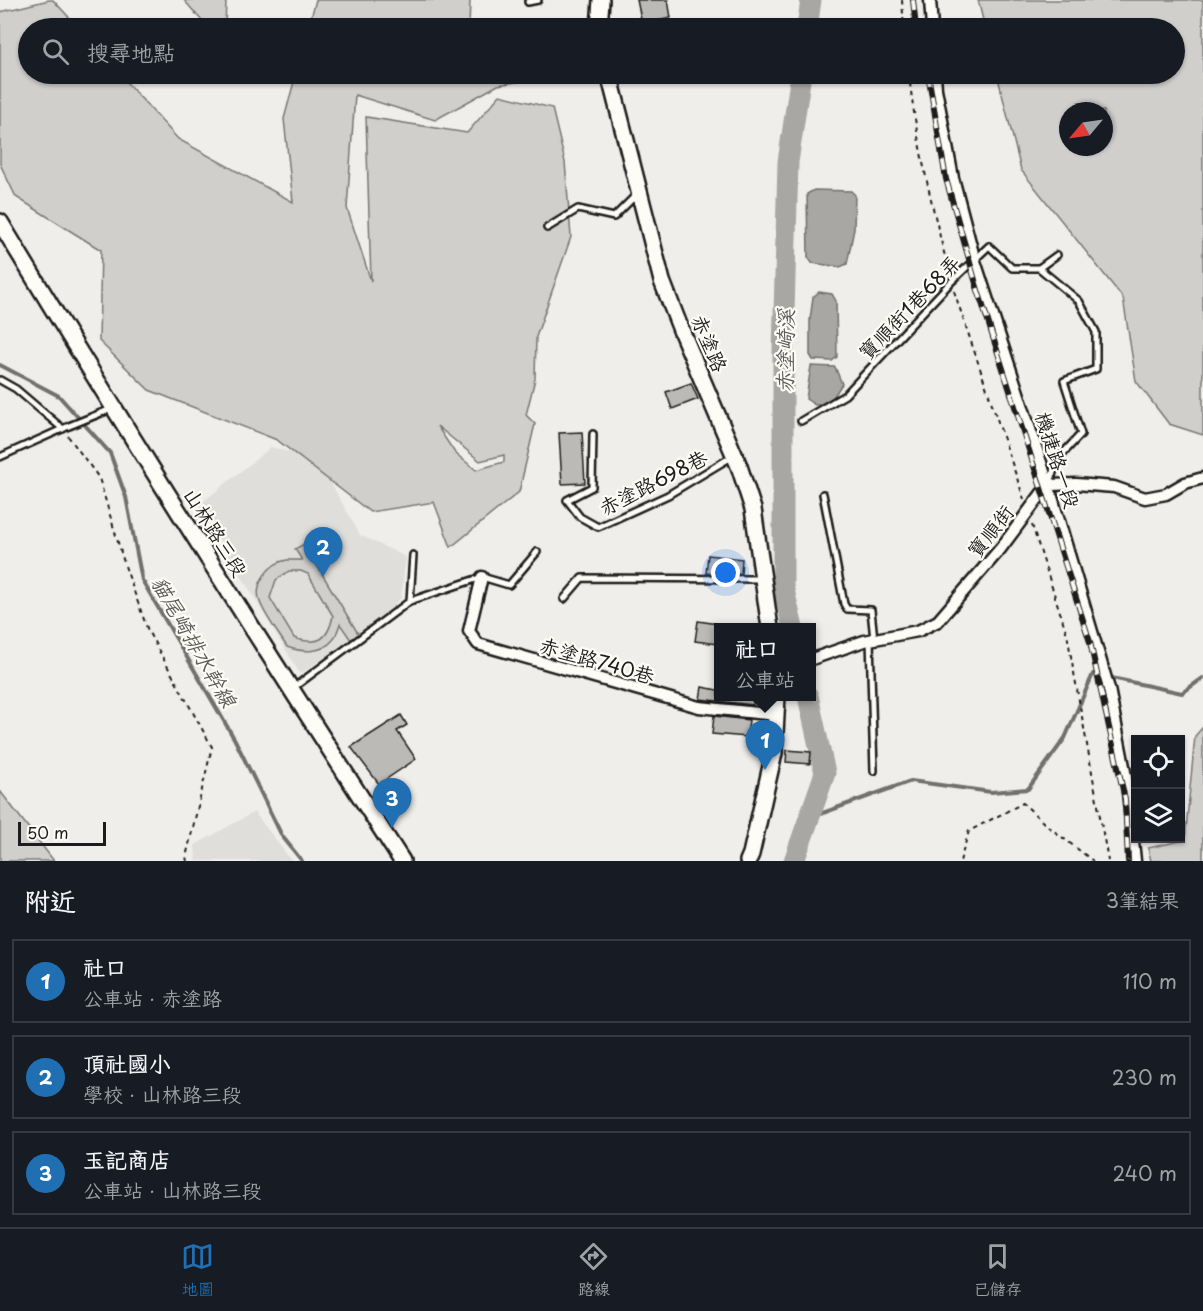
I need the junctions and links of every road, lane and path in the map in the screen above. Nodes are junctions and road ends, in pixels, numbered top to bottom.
1 (538, 0) edge
2 (601, 0) edge
3 (902, 0) edge
4 (930, 0) edge
5 (528, 2) dead end
6 (600, 18) edge
7 (903, 18) edge
8 (931, 18) edge
9 (612, 84) edge
10 (910, 84) edge
11 (936, 84) edge
12 (639, 192) junction
13 (0, 222) edge
14 (547, 228) dead end
15 (1057, 255) dead end
16 (975, 261) junction
17 (1039, 268) junction
18 (951, 282) junction
19 (0, 381) edge
20 (113, 408) junction
21 (801, 421) dead end
22 (63, 429) junction
23 (593, 434) dead end
24 (735, 455) junction
25 (0, 457) edge
26 (1203, 478) edge
27 (1049, 487) junction
28 (824, 494) dead end
29 (1028, 512) junction
30 (537, 552) dead end
31 (413, 555) dead end
32 (482, 577) junction
33 (763, 579) junction
34 (564, 598) dead end
35 (410, 601) junction
36 (769, 623) edge
37 (872, 640) junction
38 (816, 658) edge
39 (291, 690) junction
40 (777, 701) edge
41 (777, 715) junction
42 (874, 771) dead end
43 (753, 859) edge
44 (187, 861) edge
45 (402, 861) edge
46 (960, 861) edge
47 (1093, 861) edge
48 (1108, 861) edge
49 (1135, 861) edge

1 - 5 lane
2 - 6 street
3 - 7 path
4 - 8 street
9 - 12 street, 赤塗路
10 - 18 path
11 - 16 street, 機捷路一段
12 - 14 lane
12 - 24 street, 赤塗路
13 - 20 street, 山林路三段
15 - 17 lane
16 - 17 lane, 寶順街1巷68弄
16 - 18 lane, 寶順街1巷68弄
16 - 27 street, 機捷路一段
17 - 27 lane
18 - 21 lane, 寶順街1巷68弄
18 - 29 path
19 - 22 lane
20 - 22 lane
20 - 39 street, 山林路三段
22 - 25 lane
22 - 44 path
23 - 24 lane, 赤塗路698巷
24 - 33 street, 赤塗路
26 - 27 street
27 - 29 street, 寶順街
27 - 49 street, 機捷路一段
28 - 37 lane
29 - 37 street, 寶順街
29 - 48 path
30 - 32 lane
31 - 35 lane
32 - 35 lane
32 - 41 street, 赤塗路740巷
33 - 34 lane
33 - 36 street, 赤塗路
35 - 39 lane
37 - 38 street, 寶順街
37 - 42 lane
39 - 45 street, 山林路三段
40 - 41 street
41 - 43 street
46 - 47 path

